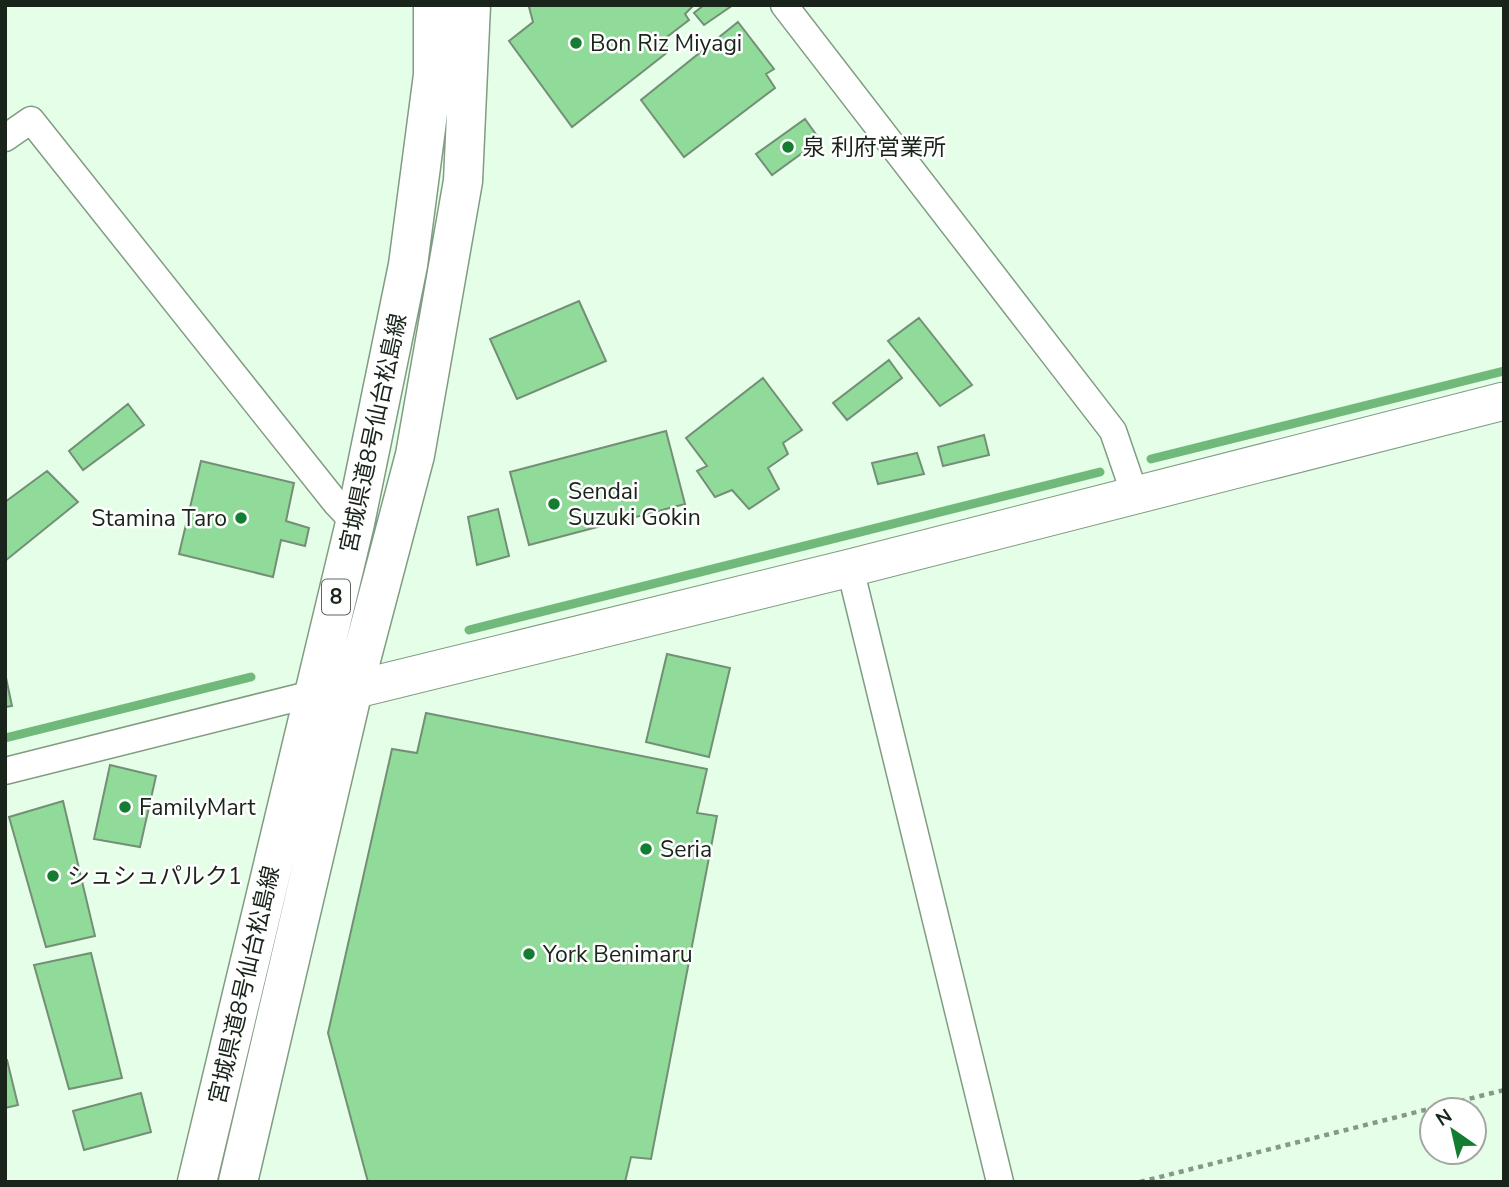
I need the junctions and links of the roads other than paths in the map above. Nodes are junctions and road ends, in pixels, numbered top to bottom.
1 (433, 5) edge
2 (471, 5) edge
3 (783, 5) edge
4 (5, 138) edge
5 (1504, 401) edge
6 (1135, 495) junction
7 (355, 523) junction
8 (850, 568) junction
9 (353, 690) junction
10 (312, 694) junction
11 (5, 771) edge
12 (197, 1182) edge
13 (238, 1182) edge
14 (1000, 1182) edge

1 - 7 main road, 宮城県道8号仙台松島線 / 8
2 - 9 main road, 宮城県道8号仙台松島線 / 8
3 - 6 street
4 - 7 street
5 - 6 street
6 - 8 street
7 - 10 main road, 宮城県道8号仙台松島線 / 8
8 - 9 street
8 - 14 street
9 - 10 street
9 - 13 main road, 宮城県道8号仙台松島線 / 8
10 - 11 street
10 - 12 main road, 宮城県道8号仙台松島線 / 8

